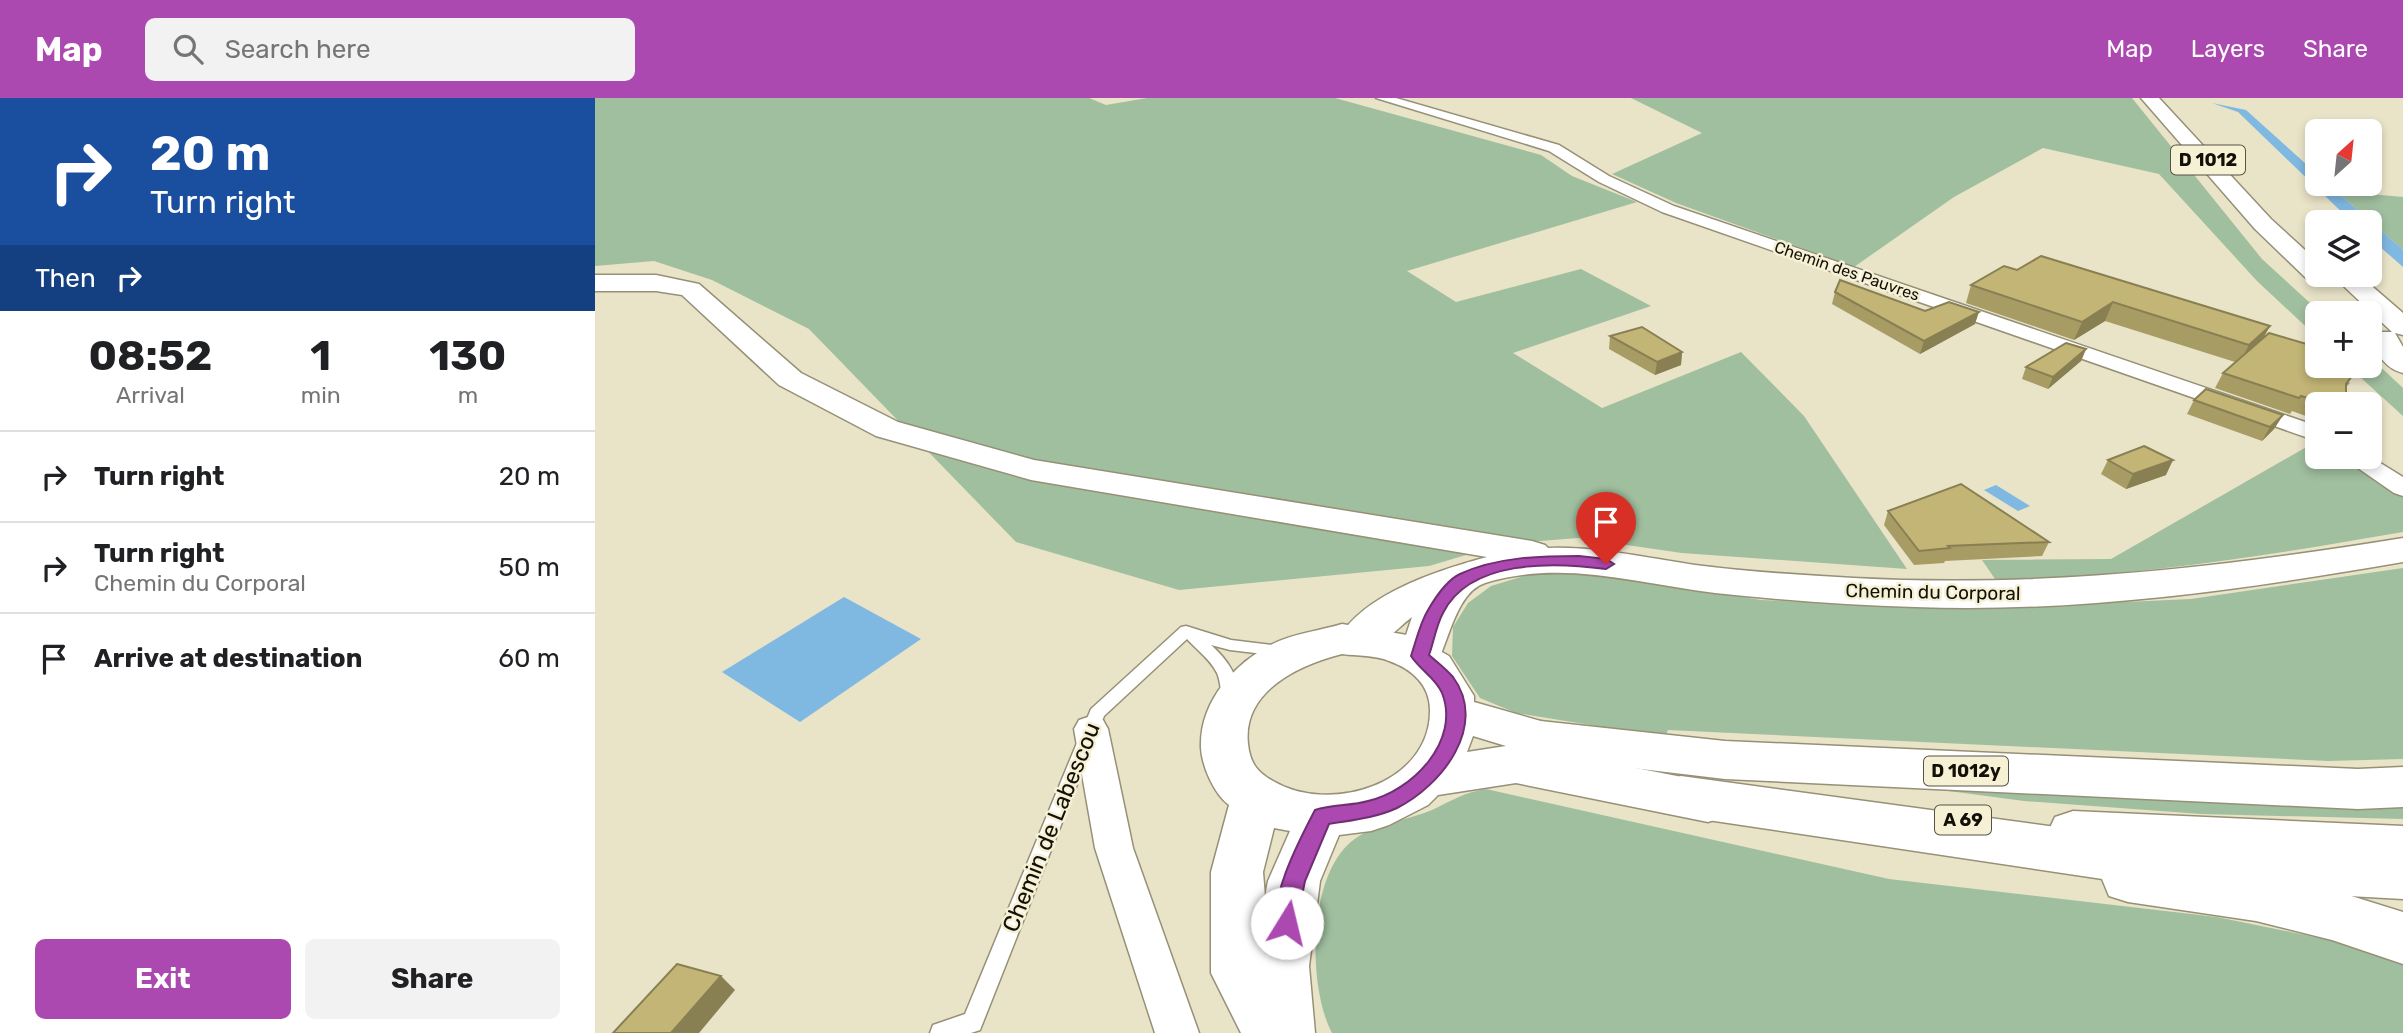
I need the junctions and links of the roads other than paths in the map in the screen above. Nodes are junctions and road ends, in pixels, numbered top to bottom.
1 (1383, 98) edge
2 (2150, 98) edge
3 (2172, 98) edge
4 (2305, 238) edge
5 (2305, 264) edge
6 (595, 283) edge
7 (2330, 287) edge
8 (2353, 287) edge
9 (2345, 301) edge
10 (2390, 335) edge
11 (2403, 364) edge
12 (2305, 430) edge
13 (2373, 469) edge
14 (2403, 488) edge
15 (2403, 550) edge
16 (1579, 561) junction
17 (1464, 578) junction
18 (1186, 632) junction
19 (1359, 639) junction
20 (1292, 651) junction
21 (1420, 656) junction
22 (1230, 704) junction
23 (1456, 714) junction
24 (1091, 729) junction
25 (1531, 738) junction
26 (1427, 777) junction
27 (2403, 787) edge
28 (1681, 796) junction
29 (1256, 797) junction
30 (1322, 816) junction
31 (2403, 848) edge
32 (2403, 876) edge
33 (2403, 938) edge
34 (941, 1033) edge
35 (1177, 1033) edge
36 (1273, 1033) edge
37 (1285, 1033) edge

1 - 12 street, Chemin des Pauvres
2 - 5 main road, D 1012
3 - 4 main road, D 1012
6 - 16 main road
7 - 9 main road, D 1012
8 - 10 main road
10 - 11 main road
13 - 14 street
15 - 16 main road, Chemin du Corporal
16 - 17 main road, Chemin du Corporal
17 - 19 main road, Chemin du Corporal
17 - 21 main road
18 - 20 lane
18 - 22 lane
18 - 24 lane, Chemin de Labescou
19 - 20 main road
19 - 21 main road
20 - 22 main road
21 - 23 main road
22 - 29 main road
23 - 25 main road
23 - 26 main road
24 - 34 lane, Chemin de Labescou
24 - 35 street
25 - 27 main road, D 1012y
25 - 31 main road, A 69
26 - 28 main road
26 - 30 main road
28 - 32 main road, A 69
28 - 33 main road, A 69
29 - 30 main road
29 - 36 main road
30 - 37 main road

